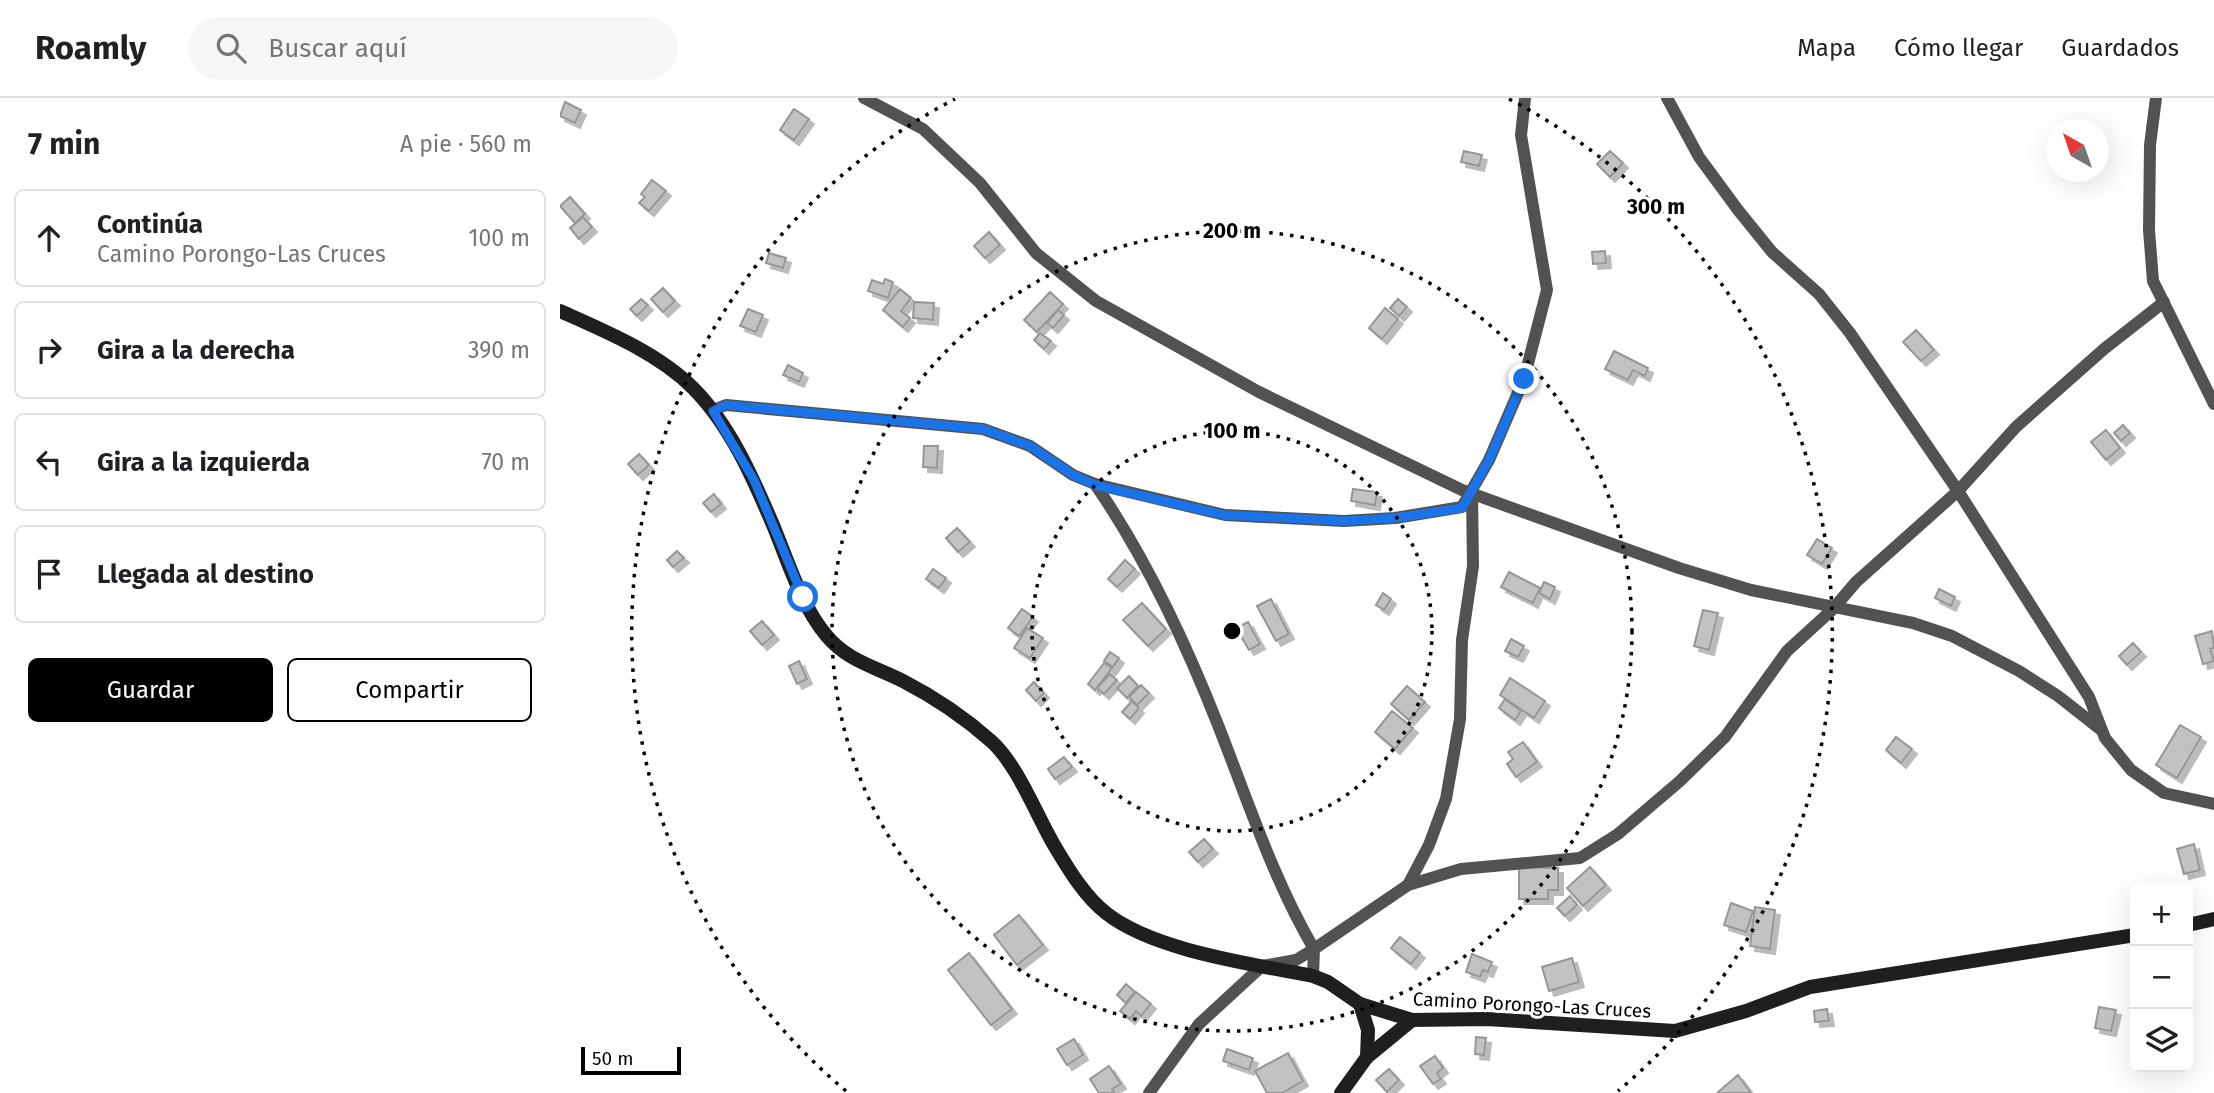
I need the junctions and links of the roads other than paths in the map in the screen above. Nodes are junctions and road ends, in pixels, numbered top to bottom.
1 (864, 98) edge
2 (1525, 98) edge
3 (1667, 98) edge
4 (2157, 98) edge
5 (2164, 302) junction
6 (560, 311) edge
7 (2214, 404) edge
8 (713, 411) junction
9 (1095, 485) junction
10 (1958, 491) junction
11 (1472, 493) junction
12 (1833, 609) junction
13 (2100, 729) junction
14 (2214, 804) edge
15 (1408, 885) junction
16 (2214, 919) edge
17 (2193, 924) edge
18 (2130, 936) edge
19 (1314, 949) junction
20 (1262, 966) junction
21 (1313, 976) junction
22 (1360, 1004) junction
23 (1412, 1020) junction
24 (1367, 1057) junction
25 (1149, 1093) edge
26 (1340, 1093) edge

1 - 11 street
2 - 11 street
3 - 10 street
4 - 5 street
5 - 7 street
5 - 10 street
6 - 8 main road, Camino Porongo-Las Cruces
8 - 9 street
8 - 20 main road, Camino Porongo-Las Cruces
9 - 11 street
9 - 19 street
10 - 12 street
10 - 13 street
11 - 12 street
11 - 15 street
12 - 13 street
12 - 15 street
13 - 14 street
15 - 19 street
16 - 17 main road
18 - 23 main road, Camino Porongo-Las Cruces
19 - 20 street
19 - 21 street
20 - 21 main road, Camino Porongo-Las Cruces
20 - 25 street
21 - 22 main road, Camino Porongo-Las Cruces
22 - 23 main road, Camino Porongo-Las Cruces
22 - 24 main road
23 - 24 main road
24 - 26 main road

